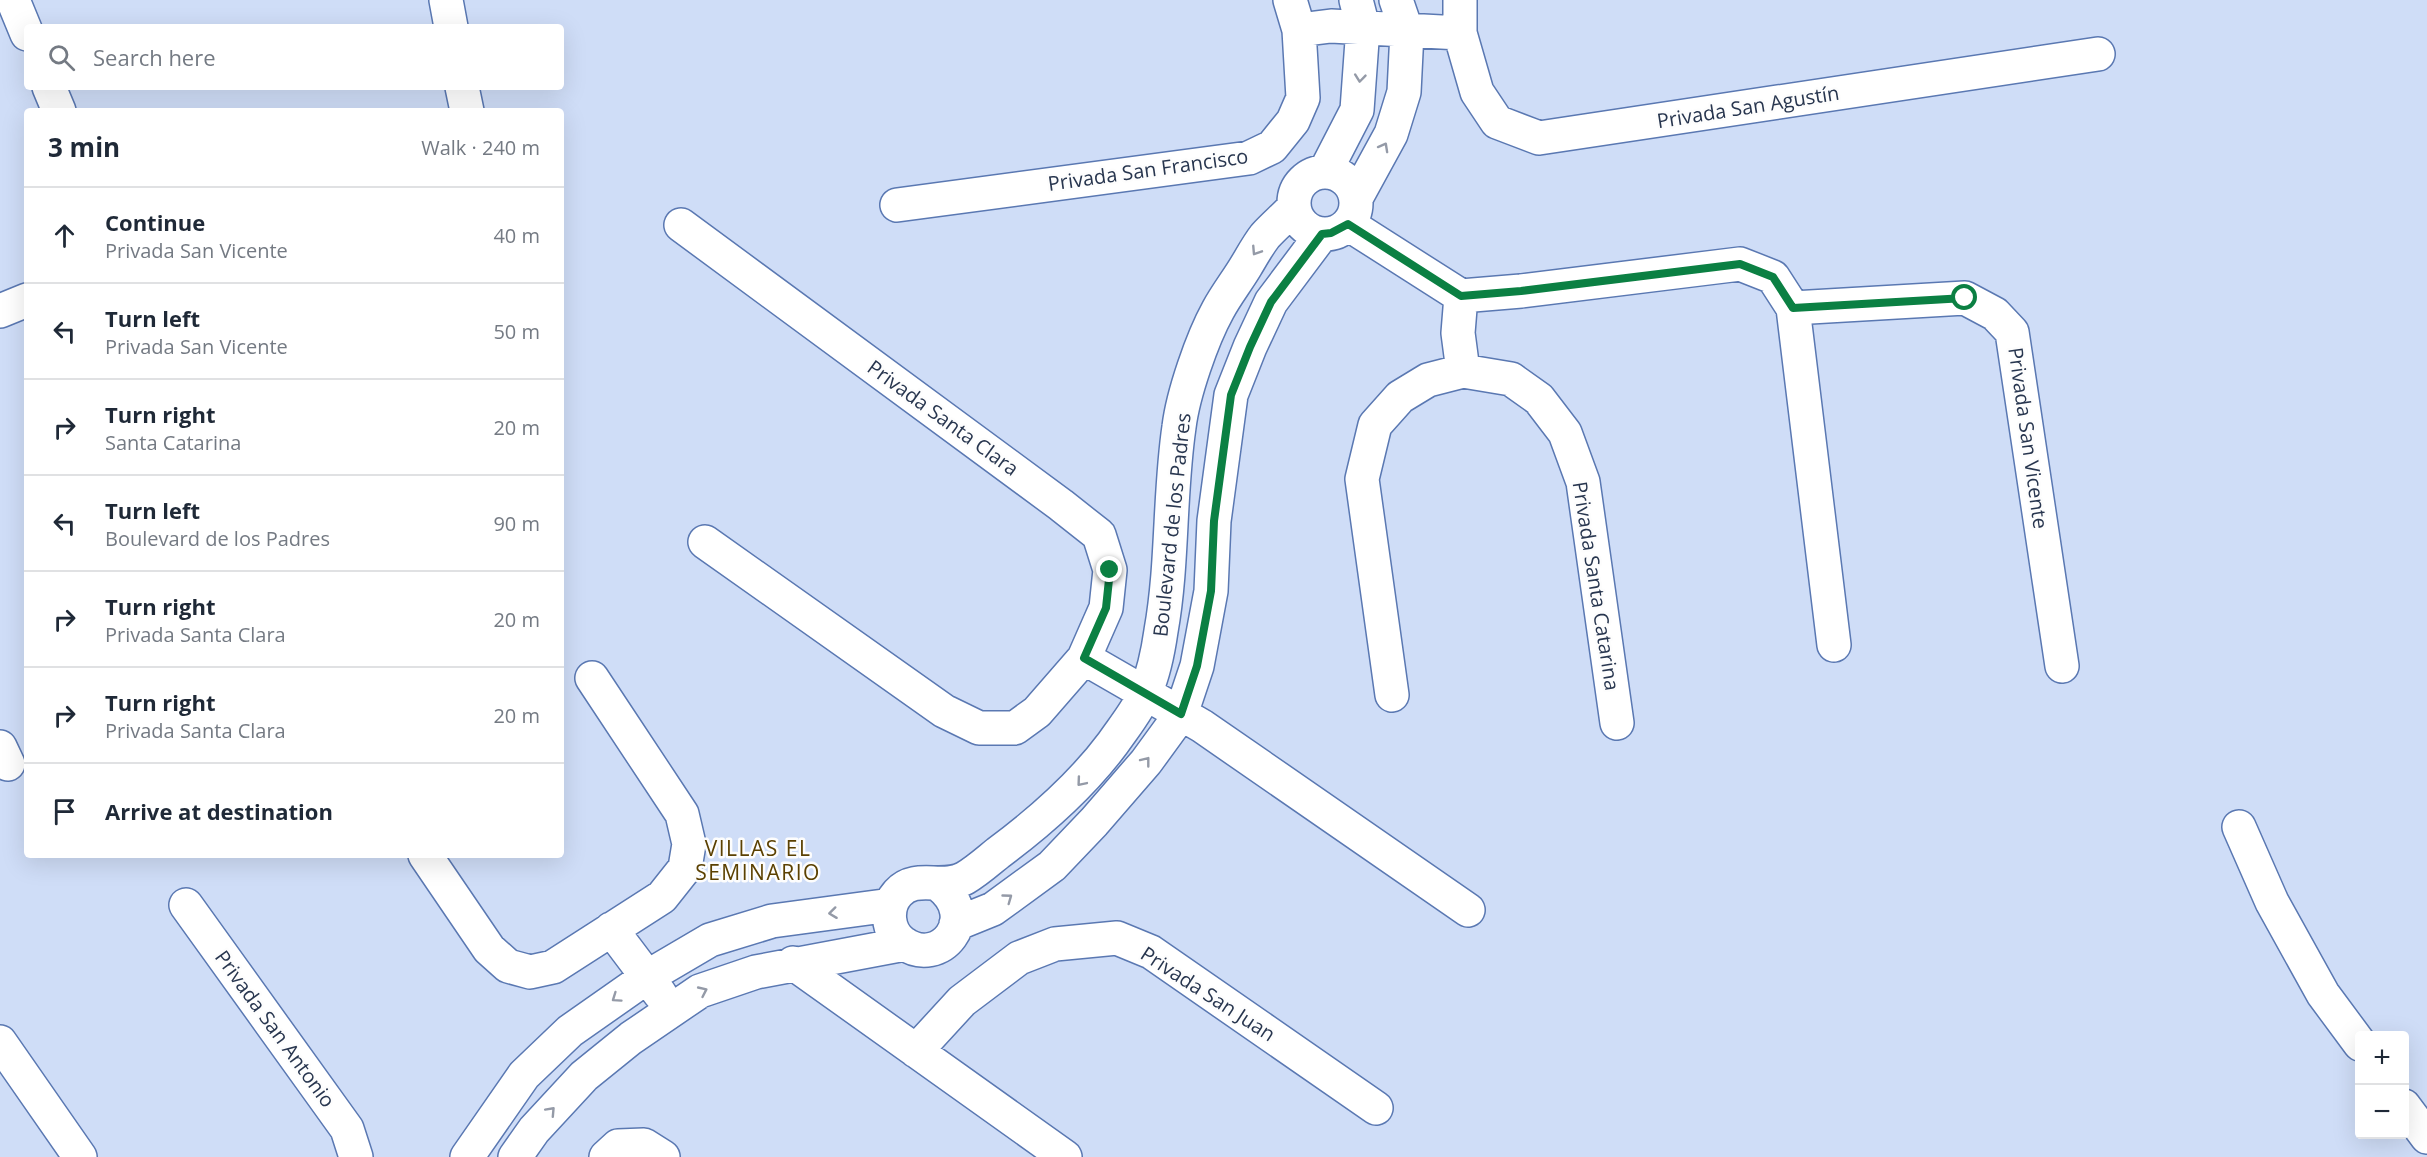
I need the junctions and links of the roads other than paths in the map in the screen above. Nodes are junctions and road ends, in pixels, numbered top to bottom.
1 (13, 0) edge
2 (446, 0) edge
3 (1396, 0) edge
4 (1460, 0) edge
5 (1359, 14) edge
6 (1295, 15) edge
7 (450, 24) edge
8 (24, 27) edge
9 (1407, 32) junction
10 (1460, 33) junction
11 (2098, 54) dead end
12 (50, 90) edge
13 (463, 90) edge
14 (58, 108) edge
15 (466, 108) edge
16 (1325, 172) junction
17 (897, 205) dead end
18 (1294, 207) junction
19 (1342, 219) junction
20 (681, 225) dead end
21 (1461, 296) junction
22 (24, 301) edge
23 (1793, 308) junction
24 (0, 311) edge
25 (1463, 371) junction
26 (705, 542) dead end
27 (1834, 645) dead end
28 (1084, 658) junction
29 (2062, 666) dead end
30 (592, 678) dead end
31 (1146, 693) junction
32 (1392, 695) dead end
33 (1181, 714) junction
34 (1617, 723) dead end
35 (2239, 827) dead end
36 (427, 858) edge
37 (939, 885) junction
38 (186, 904) dead end
39 (891, 905) junction
40 (1468, 910) dead end
41 (956, 924) junction
42 (611, 929) junction
43 (905, 944) junction
44 (793, 963) junction
45 (647, 977) junction
46 (672, 1010) junction
47 (2355, 1037) edge
48 (0, 1042) edge
49 (916, 1051) junction
50 (1376, 1108) dead end
51 (2409, 1113) edge
52 (2427, 1137) edge
53 (475, 1154) edge
54 (80, 1157) edge
55 (356, 1157) edge
56 (515, 1157) edge
57 (606, 1157) edge
58 (663, 1157) edge
59 (1065, 1157) edge

1 - 8 street
2 - 7 street
3 - 9 street
4 - 10 street, Privada San Agustín
5 - 6 street, Privada San Francisco
5 - 9 street, Privada San Francisco
5 -> 16 street
6 - 17 street, Privada San Francisco
9 - 10 street
19 -> 9 street
10 - 11 street, Privada San Agustín
12 - 14 street
13 - 15 street
16 - 18 street
16 - 19 street
18 - 19 street
18 -> 31 street, Boulevard de los Padres
19 - 21 street
19 - 33 street
20 - 28 street, Privada Santa Clara
21 - 23 street
21 - 25 street
22 - 24 street
23 - 27 street
23 - 29 street, Privada San Vicente
25 - 32 street, Privada Santa Catarina
25 - 34 street, Privada Santa Catarina
26 - 28 street, Privada Santa Clara
28 - 31 street
30 - 42 street
31 - 33 street
31 -> 37 street, Boulevard de los Padres
33 - 40 street
41 -> 33 street
35 - 47 street
36 - 42 street
37 - 39 street
37 - 41 street
38 - 55 street, Privada San Antonio
39 - 43 street
39 -> 45 street
41 - 43 street
42 - 45 street
43 - 44 street
46 -> 44 street
44 - 49 street
45 - 46 street
45 -> 53 street
56 -> 46 street
48 - 54 street
49 - 50 street, Privada San Juan
49 - 59 street
51 - 52 street
57 - 58 street

